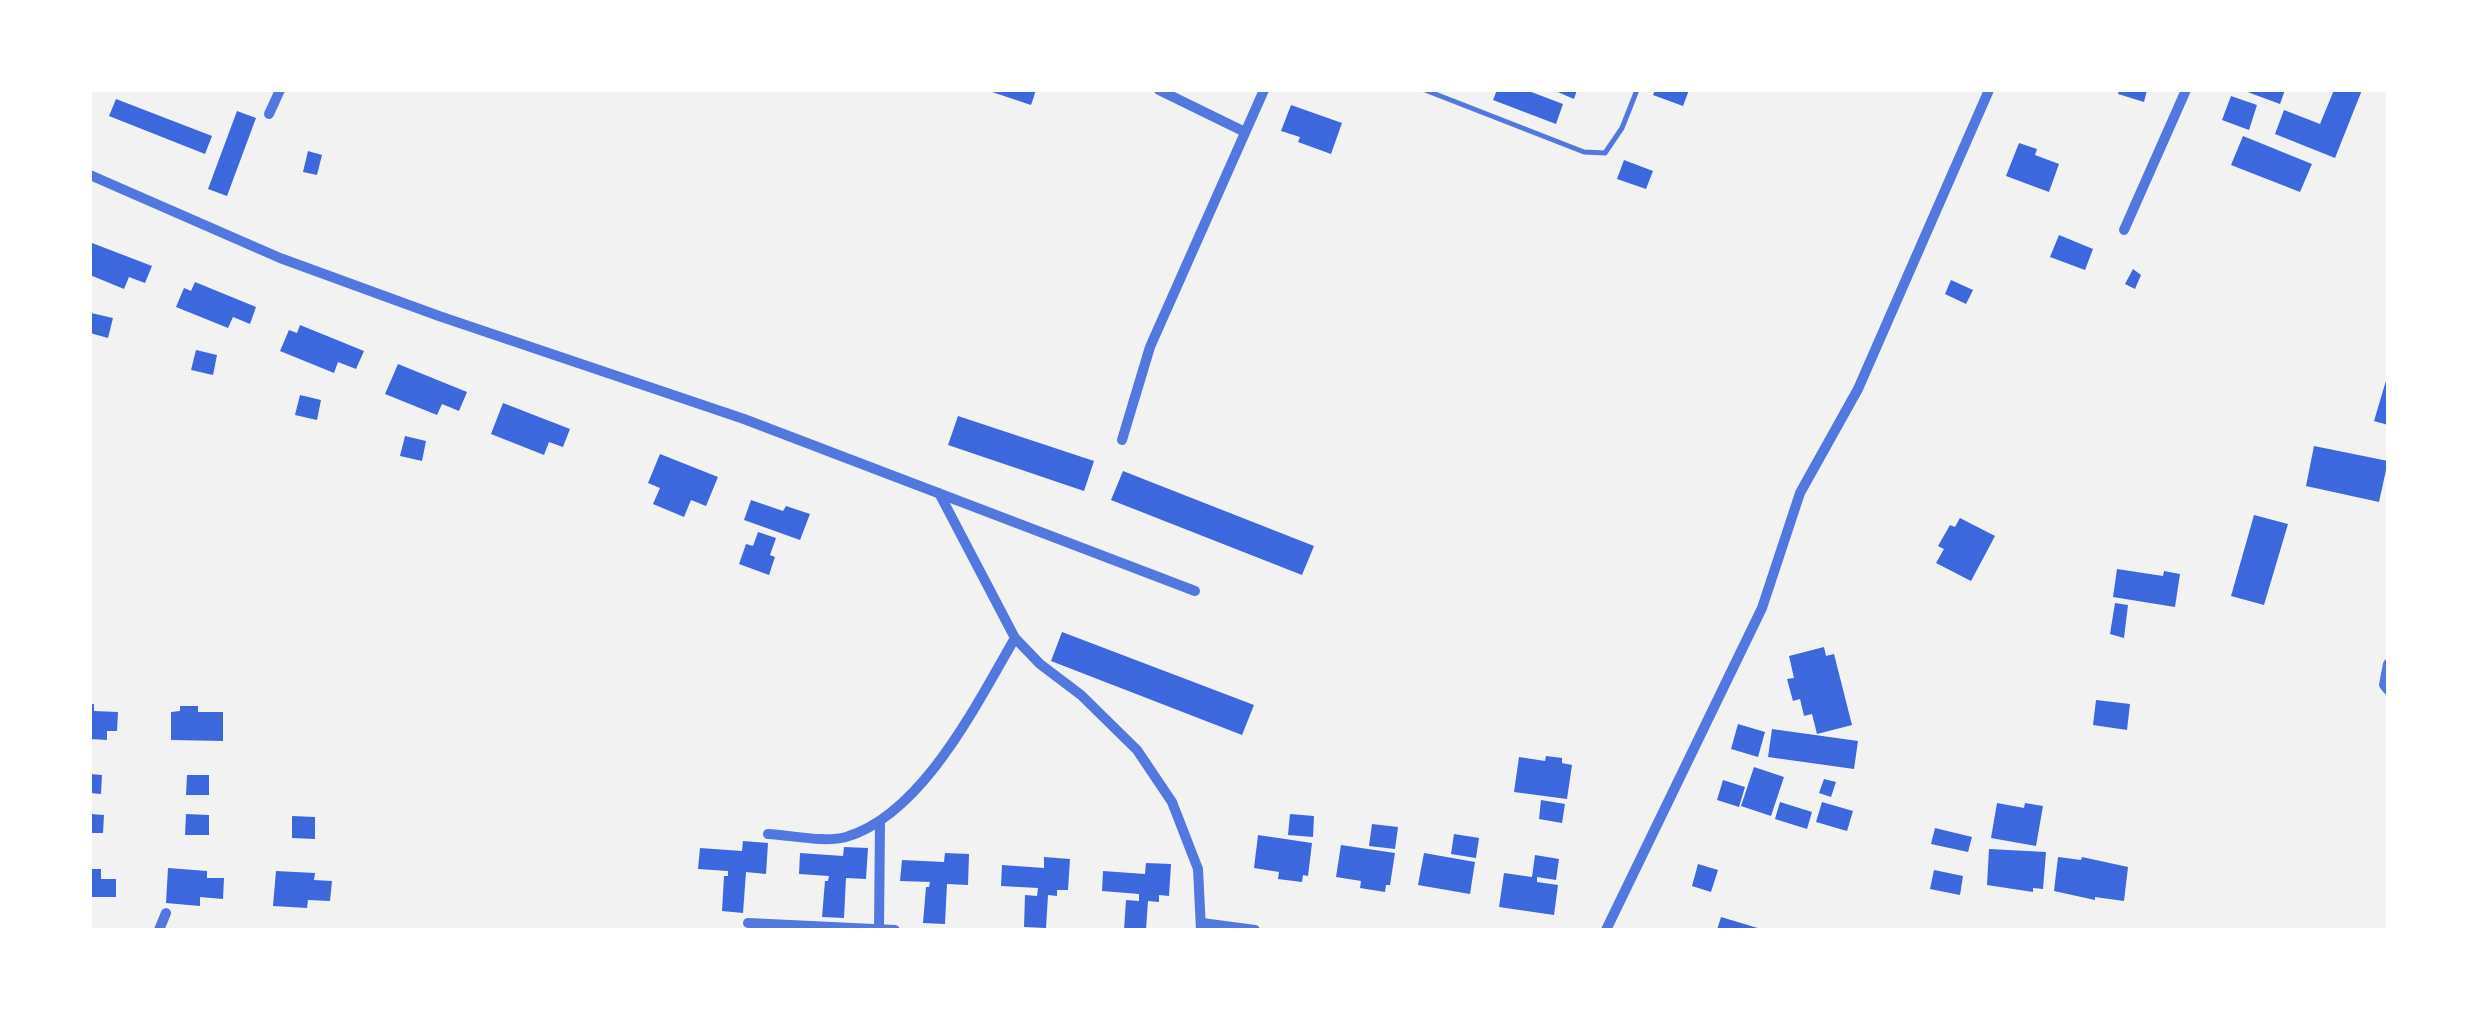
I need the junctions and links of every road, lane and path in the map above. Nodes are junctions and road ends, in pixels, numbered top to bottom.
1 (280, 90) edge
2 (1159, 90) edge
3 (1264, 90) edge
4 (1425, 90) edge
5 (1637, 90) edge
6 (1990, 90) edge
7 (2186, 90) edge
8 (269, 114) dead end
9 (1246, 132) junction
10 (90, 175) edge
11 (2124, 230) dead end
12 (1122, 440) dead end
13 (939, 493) junction
14 (1195, 592) dead end
15 (1015, 638) junction
16 (2388, 664) edge
17 (2388, 690) edge
18 (880, 822) junction
19 (768, 834) dead end
20 (166, 913) dead end
21 (748, 922) dead end
22 (1202, 927) edge
23 (879, 928) edge
24 (159, 930) edge
25 (895, 930) edge
26 (1255, 930) edge
27 (1606, 930) edge

1 - 8 street
2 - 9 street
3 - 9 street
4 - 5 lane
6 - 27 street
7 - 11 street
9 - 12 street
10 - 13 street
13 - 14 street
13 - 15 street
15 - 18 street
15 - 22 street
16 - 17 street
18 - 19 street
18 - 23 street
20 - 24 street
21 - 23 street
22 - 26 street
23 - 25 street

